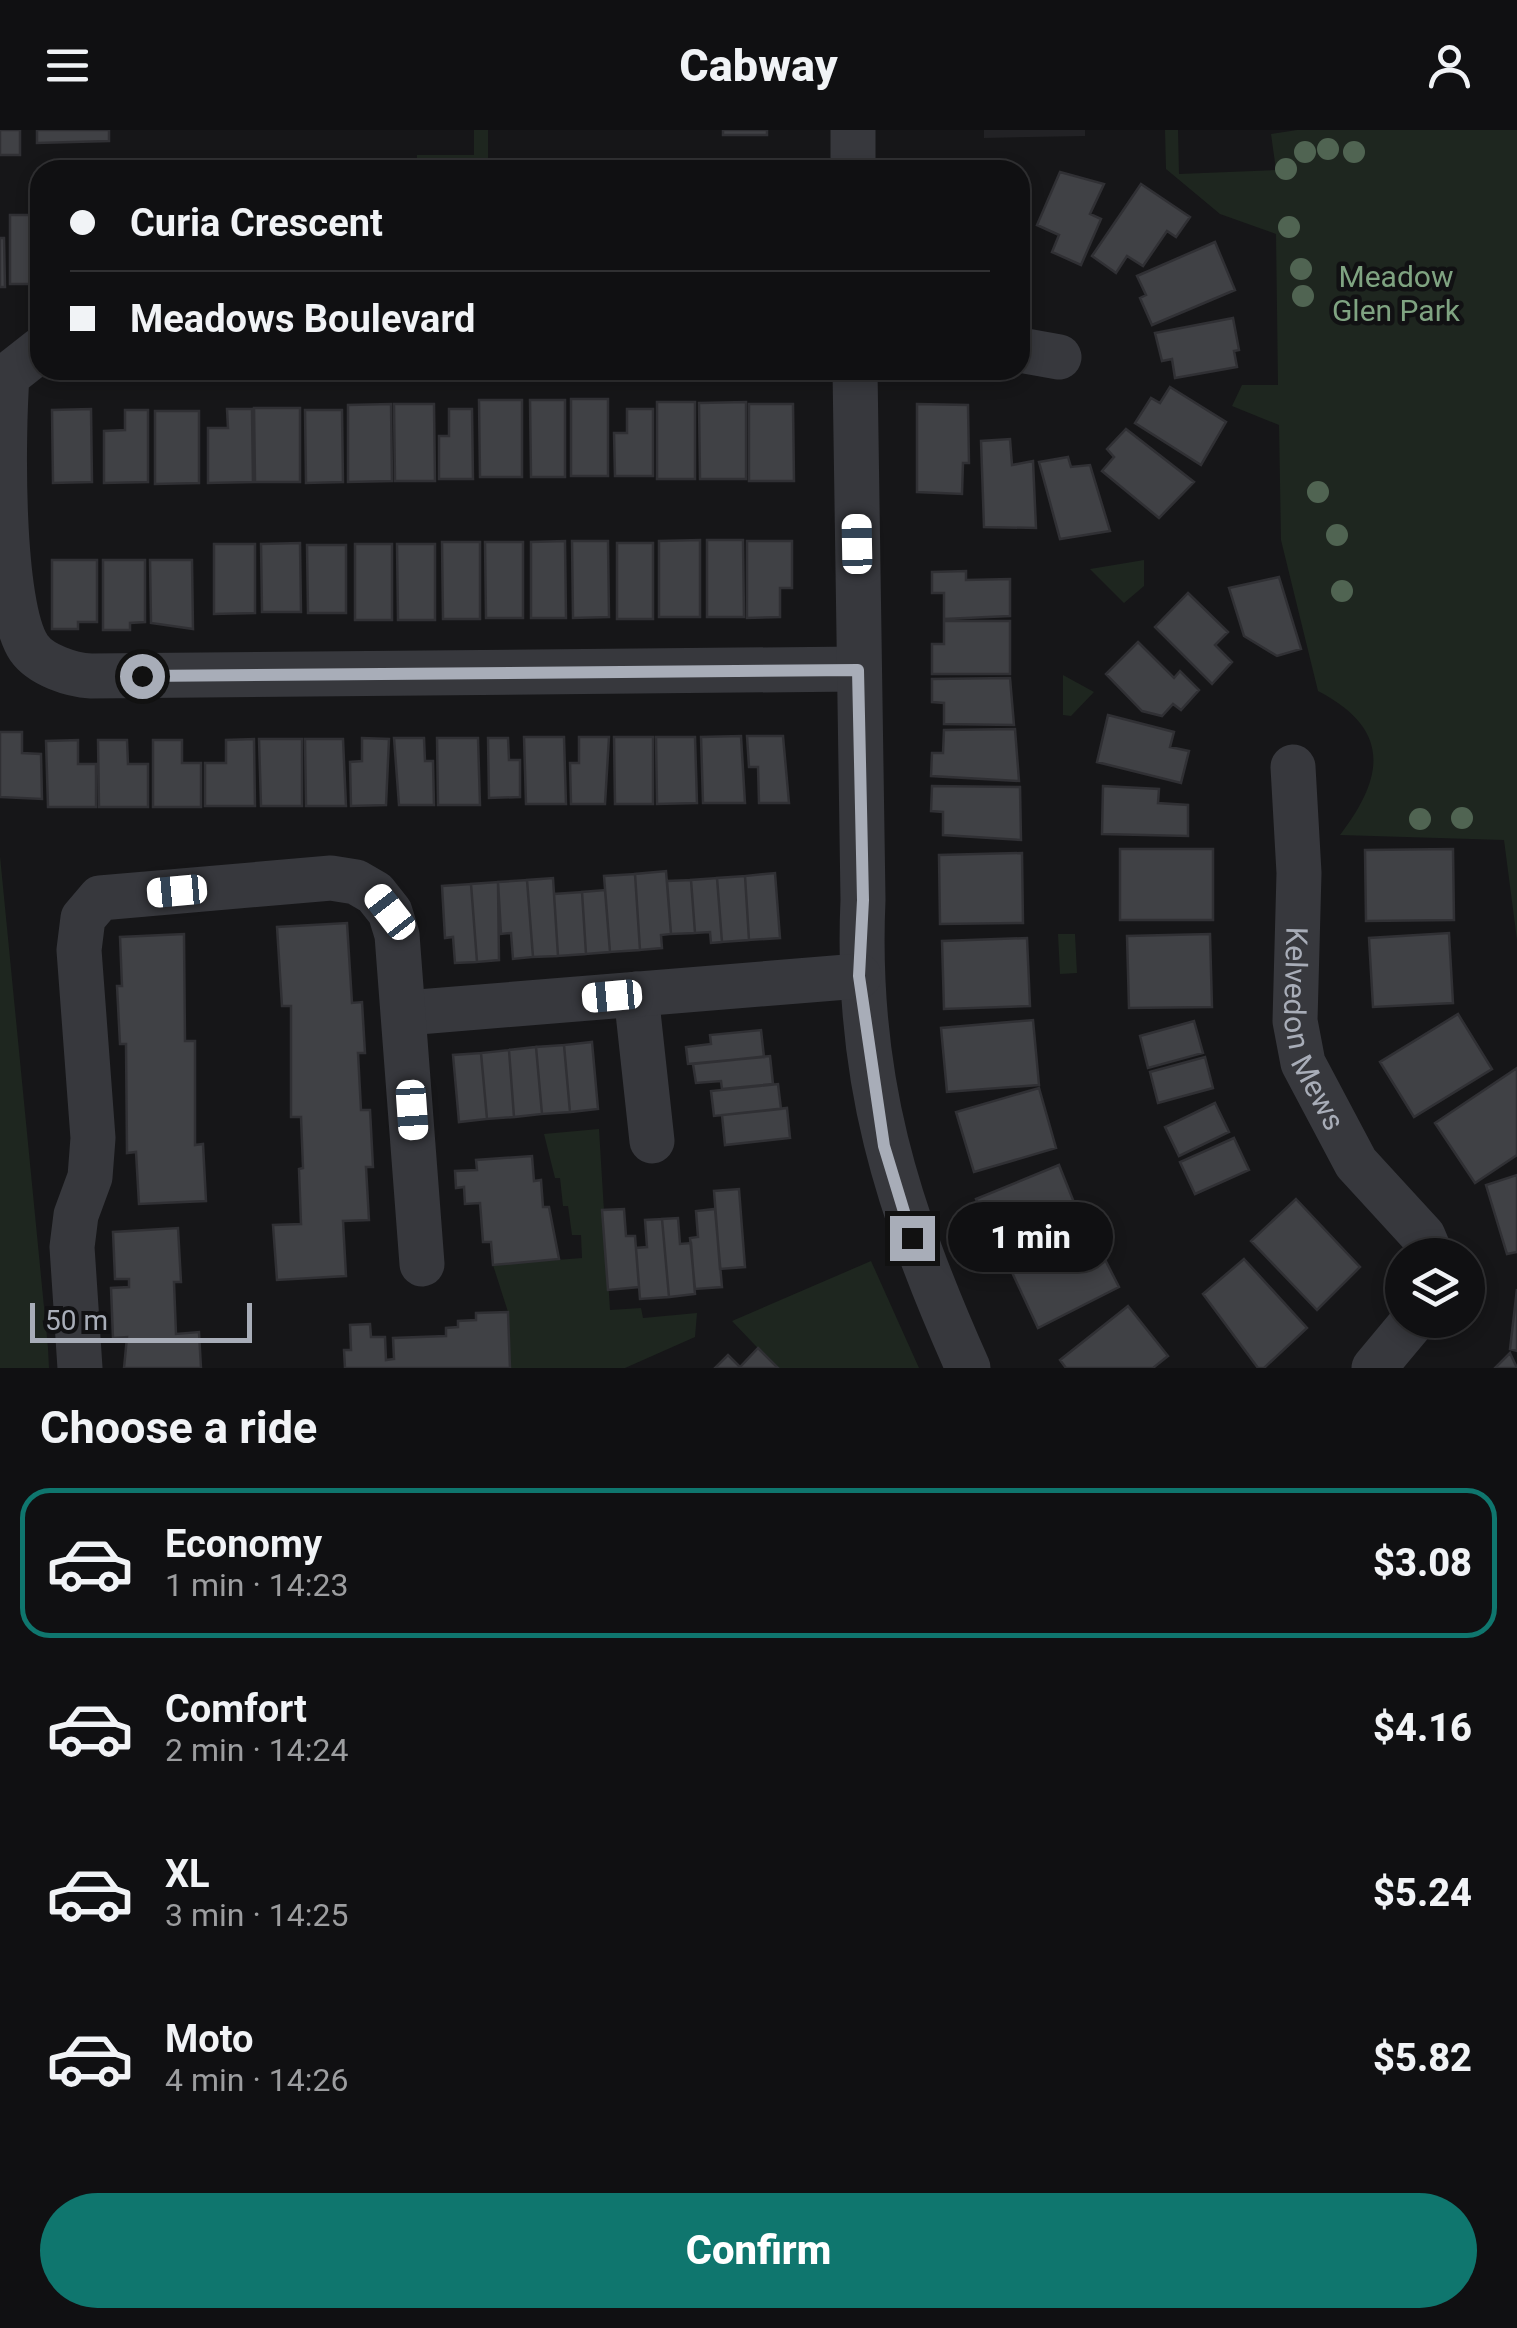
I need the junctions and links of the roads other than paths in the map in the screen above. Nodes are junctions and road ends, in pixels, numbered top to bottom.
1 (853, 130) edge
2 (853, 160) edge
3 (30, 358) edge
4 (855, 380) edge
5 (858, 670) junction
6 (1292, 767) dead end
7 (859, 976) junction
8 (636, 994) junction
9 (406, 1012) junction
10 (652, 1141) dead end
11 (1423, 1238) edge
12 (422, 1264) dead end
13 (1399, 1338) edge
14 (80, 1368) edge
15 (968, 1368) edge
16 (1374, 1368) edge

1 - 2 street
3 - 5 street
4 - 5 street
5 - 7 street
6 - 11 street, Kelvedon Mews
7 - 8 street
7 - 15 street
8 - 9 street
8 - 10 street
9 - 12 street
9 - 14 street
13 - 16 street

